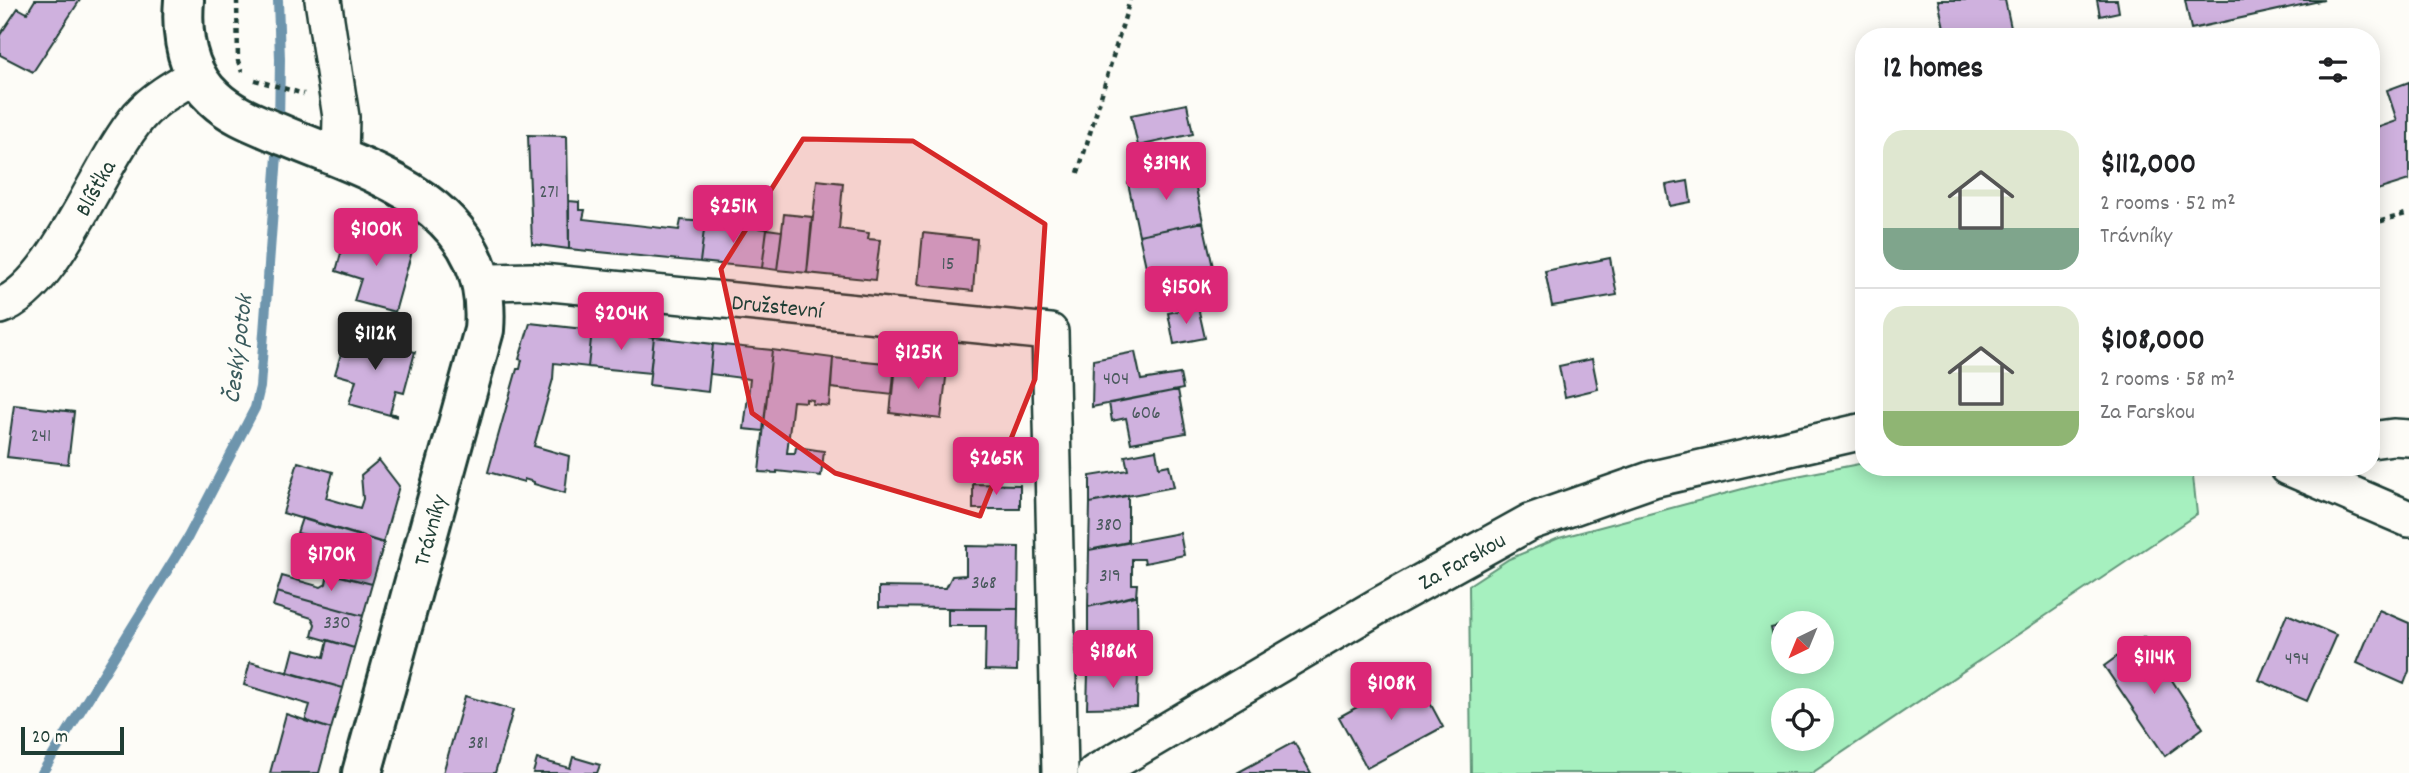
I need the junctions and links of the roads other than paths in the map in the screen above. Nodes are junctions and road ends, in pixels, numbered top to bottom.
1 (184, 0) edge
2 (323, 0) edge
3 (196, 75) junction
4 (323, 150) junction
5 (483, 286) junction
6 (0, 306) edge
7 (1855, 433) edge
8 (2409, 438) edge
9 (2380, 439) edge
10 (2310, 476) edge
11 (2409, 519) edge
12 (362, 773) edge
13 (1060, 773) edge
14 (1095, 773) edge

1 - 3 street
2 - 4 street
3 - 4 street
3 - 6 street, Blíšťka
4 - 5 street
5 - 12 street, Trávníky
5 - 13 street, Družstevní
7 - 14 street, Za Farskou
8 - 9 street
10 - 11 street

